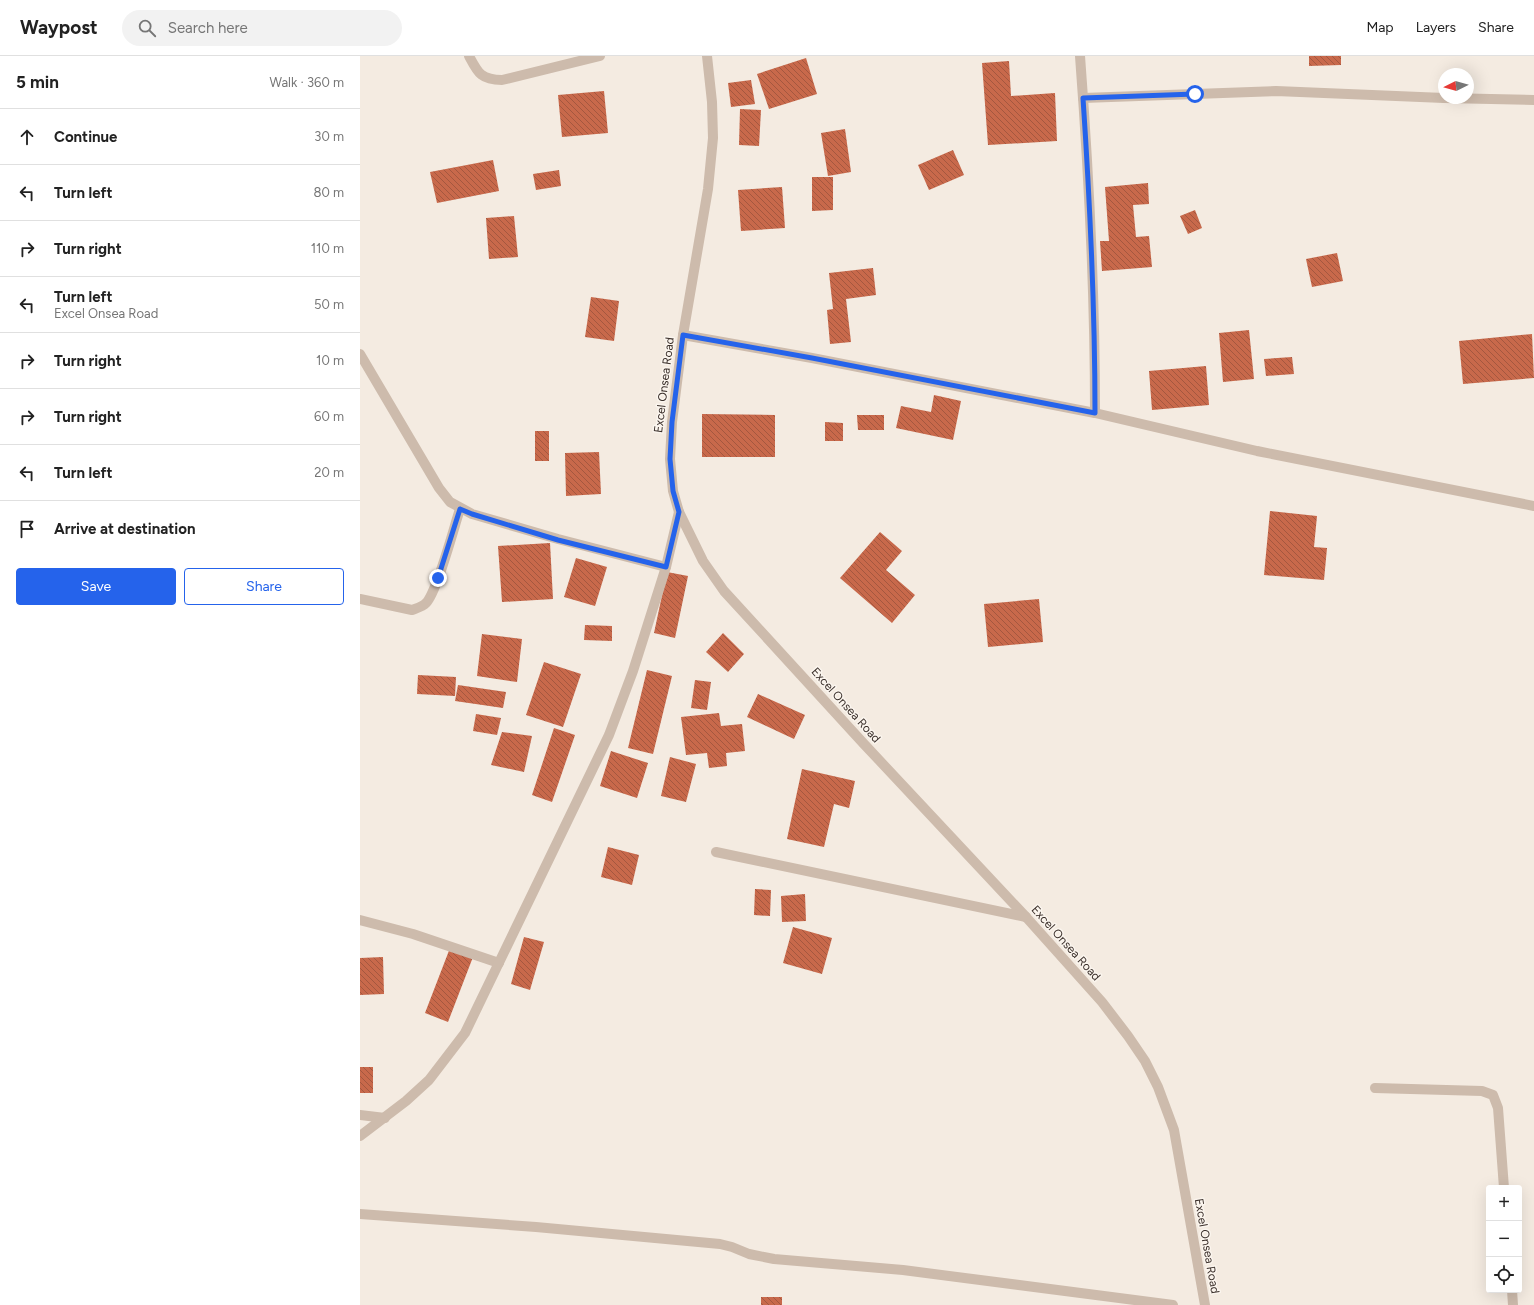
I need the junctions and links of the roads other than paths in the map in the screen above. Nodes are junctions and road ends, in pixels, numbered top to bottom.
1 (469, 56) edge
2 (600, 56) edge
3 (707, 56) edge
4 (1080, 56) edge
5 (1083, 98) junction
6 (1438, 98) edge
7 (1474, 99) edge
8 (1534, 100) edge
9 (683, 335) junction
10 (360, 354) edge
11 (1095, 413) junction
12 (1534, 506) edge
13 (460, 509) junction
14 (679, 512) junction
15 (666, 567) junction
16 (360, 599) edge
17 (716, 852) dead end
18 (1026, 917) junction
19 (360, 920) edge
20 (499, 963) junction
21 (1375, 1088) dead end
22 (360, 1115) edge
23 (385, 1118) junction
24 (360, 1136) edge
25 (1504, 1185) edge
26 (360, 1214) edge
27 (1512, 1293) edge
28 (1173, 1305) edge
29 (1205, 1305) edge
30 (1513, 1305) edge

1 - 2 street
3 - 9 street, Excel Onsea Road
4 - 5 street
5 - 6 street
5 - 11 street
7 - 8 street
9 - 11 street
9 - 14 street, Excel Onsea Road
10 - 13 street
11 - 12 street
13 - 15 street
13 - 16 street
14 - 15 street
14 - 18 street, Excel Onsea Road
15 - 20 street
17 - 18 street
18 - 29 street, Excel Onsea Road
19 - 20 street
20 - 23 street
21 - 25 street
22 - 23 street
23 - 24 street
26 - 28 street
27 - 30 street

